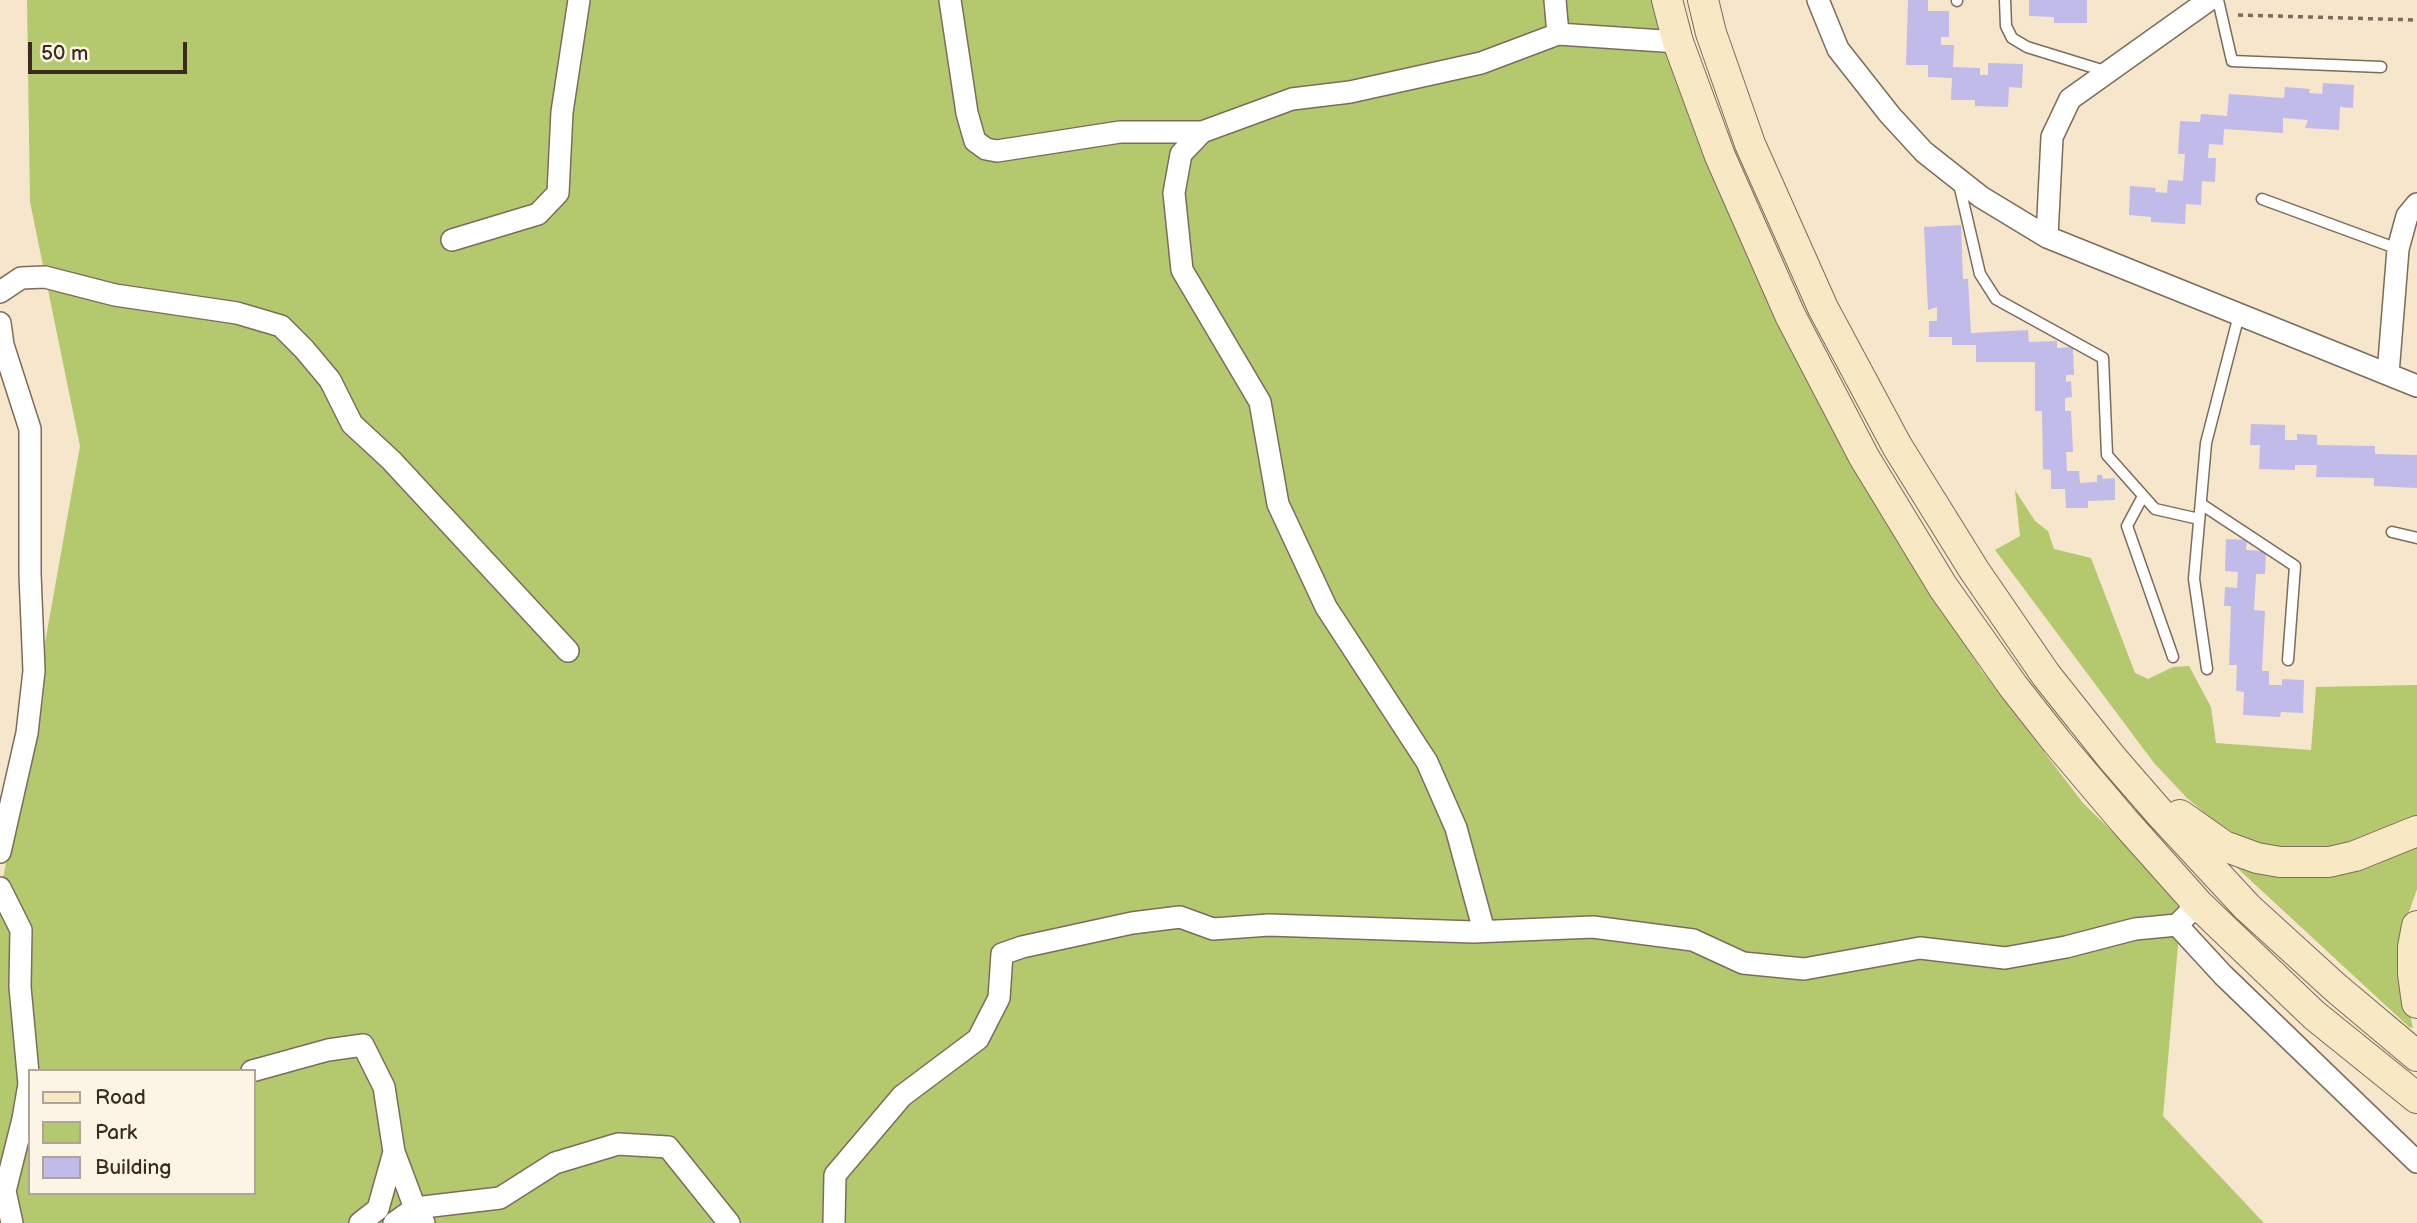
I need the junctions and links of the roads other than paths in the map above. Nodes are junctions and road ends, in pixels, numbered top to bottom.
1 (579, 0) edge
2 (950, 0) edge
3 (1555, 0) edge
4 (1667, 0) edge
5 (1703, 0) edge
6 (1818, 0) edge
7 (2005, 0) edge
8 (2218, 0) edge
9 (2215, 7) edge
10 (1558, 34) junction
11 (1678, 42) junction
12 (2381, 67) dead end
13 (2108, 72) junction
14 (1202, 132) junction
15 (1958, 180) junction
16 (2262, 198) dead end
17 (2417, 204) edge
18 (2047, 237) junction
19 (452, 240) dead end
20 (2398, 248) junction
21 (0, 292) edge
22 (2239, 315) junction
23 (0, 323) edge
24 (2388, 374) junction
25 (2417, 386) edge
26 (2143, 496) junction
27 (2201, 504) junction
28 (2199, 519) junction
29 (2392, 532) dead end
30 (2417, 538) edge
31 (568, 651) dead end
32 (2174, 657) dead end
33 (2288, 660) dead end
34 (2207, 668) dead end
35 (2112, 758) junction
36 (2417, 831) edge
37 (0, 852) edge
38 (0, 888) edge
39 (2198, 904) junction
40 (2177, 925) junction
41 (2417, 926) edge
42 (1484, 931) junction
43 (2417, 1003) edge
44 (2417, 1056) edge
45 (256, 1070) edge
46 (28, 1073) edge
47 (28, 1095) edge
48 (2417, 1098) edge
49 (25, 1129) edge
50 (394, 1152) junction
51 (2417, 1162) edge
52 (420, 1215) edge
53 (12, 1223) edge
54 (359, 1223) edge
55 (394, 1223) edge
56 (729, 1223) edge
57 (834, 1223) edge

1 - 19 street
2 - 14 street
3 - 10 street
4 - 11 main road
5 - 35 main road
6 - 15 street
7 - 13 lane
8 - 9 lane
9 - 12 lane
9 - 13 street
10 - 11 street
10 - 14 street
11 - 39 main road
13 - 18 street
14 - 42 street
15 - 18 street
15 - 26 lane
16 - 20 lane
17 - 20 street
18 - 22 street
20 - 24 street
21 - 31 street
22 - 24 street
22 - 27 lane
23 - 37 street
24 - 25 street
26 - 28 lane
26 - 32 lane
27 - 28 lane
27 - 33 lane
28 - 34 lane
29 - 30 lane
35 - 36 main road
35 - 44 main road
38 - 46 street
39 - 40 street
39 - 48 main road
40 - 42 street
40 - 51 street
41 - 43 main road
42 - 57 street
45 - 50 street
47 - 49 street
49 - 53 street
50 - 52 street
50 - 54 street
52 - 55 street
52 - 56 street

